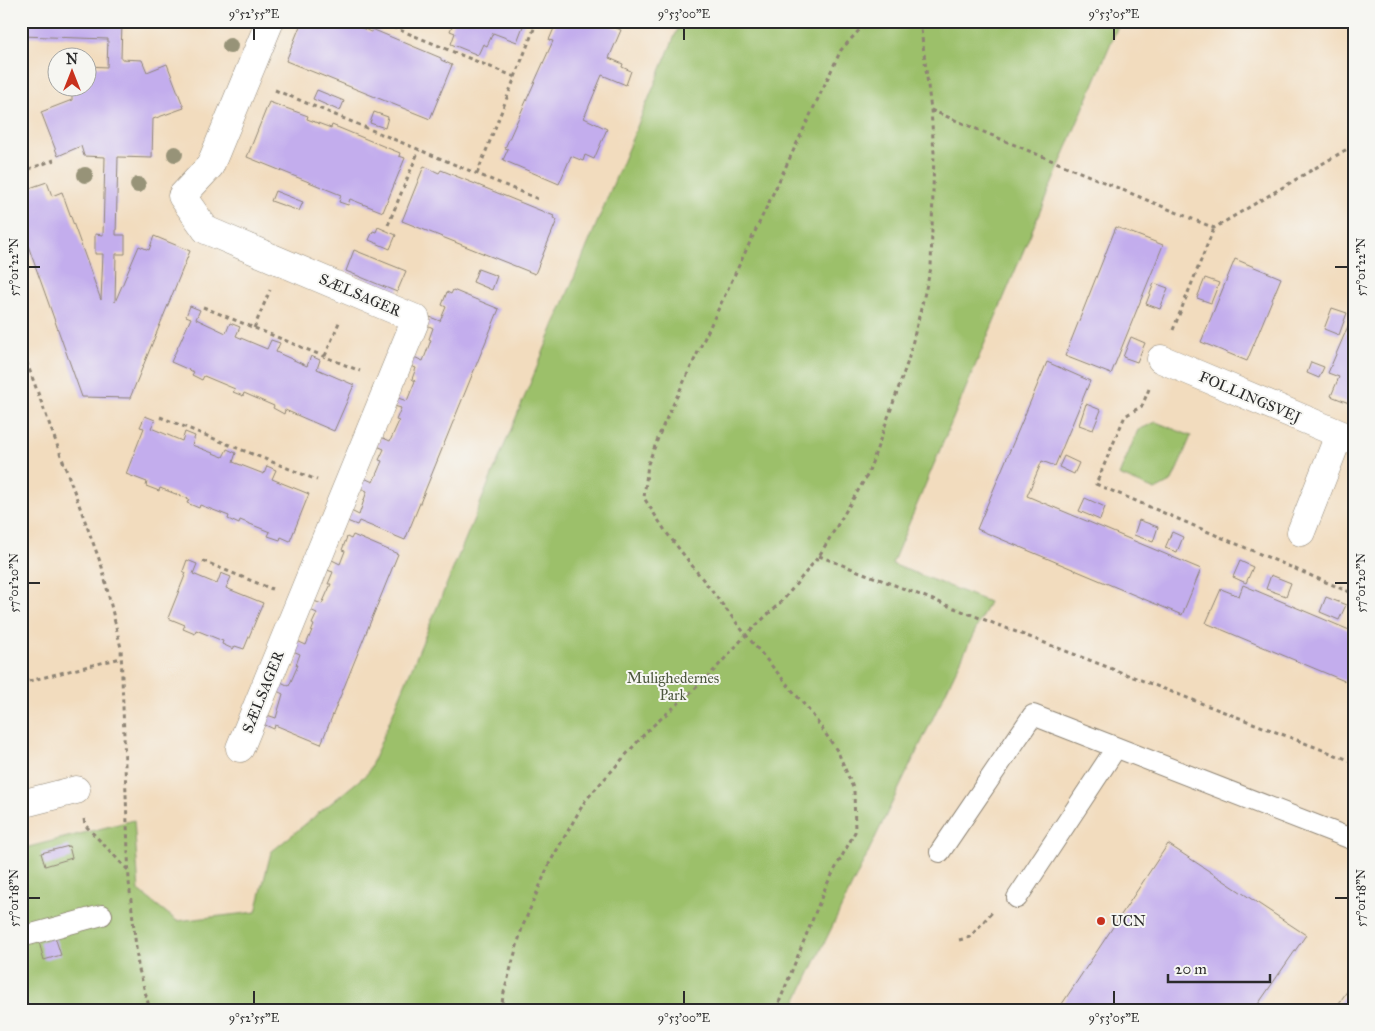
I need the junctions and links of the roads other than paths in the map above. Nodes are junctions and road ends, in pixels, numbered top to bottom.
1 (270, 21) edge
2 (1161, 359) road end
3 (1346, 437) edge
4 (1301, 532) dead end
5 (240, 748) dead end
6 (1116, 748) junction
7 (76, 790) road end
8 (21, 804) edge
9 (1354, 840) edge
10 (940, 852) dead end
11 (1017, 898) road end
12 (102, 915) dead end
13 (21, 936) edge

1 - 5 street, SÆLSAGER
2 - 3 street, FOLLINGSVEJ
3 - 4 street, FOLLINGSVEJ
6 - 9 lane
6 - 10 lane
6 - 11 lane
7 - 8 street
12 - 13 lane

